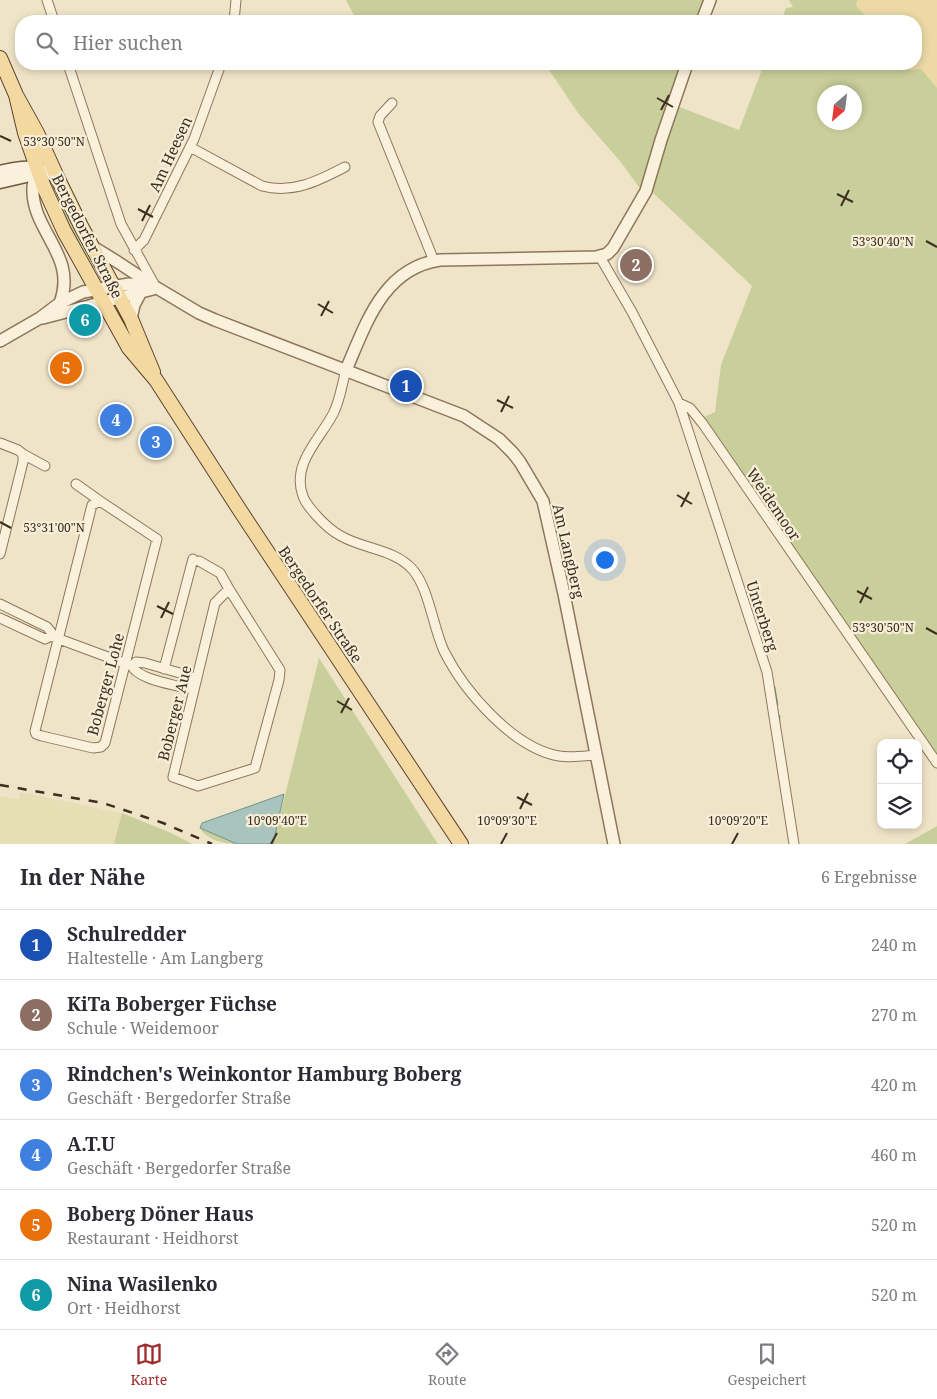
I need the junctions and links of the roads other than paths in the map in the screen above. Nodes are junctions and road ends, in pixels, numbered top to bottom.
1 (47, 0) edge
2 (236, 0) edge
3 (710, 0) edge
4 (52, 15) edge
5 (235, 15) edge
6 (704, 15) edge
7 (0, 58) edge
8 (70, 70) edge
9 (219, 70) edge
10 (685, 70) edge
11 (16, 95) junction
12 (392, 103) dead end
13 (190, 147) junction
14 (46, 155) junction
15 (345, 167) dead end
16 (37, 169) junction
17 (0, 172) edge
18 (57, 177) junction
19 (0, 182) edge
20 (93, 247) junction
21 (134, 250) junction
22 (600, 257) junction
23 (434, 261) junction
24 (157, 288) junction
25 (117, 292) junction
26 (141, 292) junction
27 (100, 296) junction
28 (60, 303) junction
29 (40, 318) junction
30 (131, 319) junction
31 (0, 341) edge
32 (346, 370) junction
33 (156, 380) junction
34 (679, 403) junction
35 (0, 443) edge
36 (22, 454) junction
37 (45, 466) dead end
38 (76, 484) dead end
39 (100, 501) junction
40 (0, 554) edge
41 (229, 589) junction
42 (0, 604) edge
43 (0, 618) edge
44 (54, 638) junction
45 (128, 665) junction
46 (164, 669) junction
47 (195, 684) junction
48 (596, 755) junction
49 (937, 763) edge
50 (461, 844) edge
51 (614, 844) edge
52 (794, 844) edge

1 - 4 street
2 - 5 street
3 - 6 street
7 - 11 main road, Bergedorfer Straße
8 - 21 street, Am Langberg
9 - 13 street, Am Heesen
10 - 22 street
11 - 14 main road, Bergedorfer Straße
11 - 16 main road, Bergedorfer Straße
12 - 23 street
13 - 15 street
13 - 21 street, Am Heesen
14 - 16 main road
14 - 18 main road, Bergedorfer Straße
16 - 17 main road
16 - 18 main road
16 - 19 main road
16 - 27 main road, Bergedorfer Straße
16 - 28 street
18 - 20 main road, Bergedorfer Straße
20 - 24 street
20 - 25 main road, Bergedorfer Straße
21 - 24 street, Am Langberg
22 - 23 street
22 - 34 street, Weidemoor
23 - 32 street
24 - 25 street, Am Langberg
24 - 26 street
24 - 32 street, Am Langberg
25 - 26 street
25 - 27 street
25 - 30 main road, Bergedorfer Straße
26 - 30 street
27 - 28 street
27 - 29 street
27 - 33 main road, Bergedorfer Straße
28 - 29 street
29 - 31 street
30 - 33 main road, Bergedorfer Straße
32 - 48 street, Am Langberg
32 - 48 street
33 - 50 main road, Bergedorfer Straße
34 - 49 street, Weidemoor
34 - 52 street, Unterberg
35 - 36 street
36 - 37 street
36 - 40 street
38 - 39 street, Boberger Lohe
39 - 44 street, Boberger Lohe
39 - 45 street, Boberger Lohe
41 - 46 street, Boberger Aue
41 - 47 street, Boberger Aue
41 - 47 street, Boberger Aue
42 - 44 street
43 - 44 street
44 - 45 street
44 - 45 street, Boberger Lohe
45 - 46 street
45 - 47 street
46 - 47 street
48 - 51 street, Am Langberg

